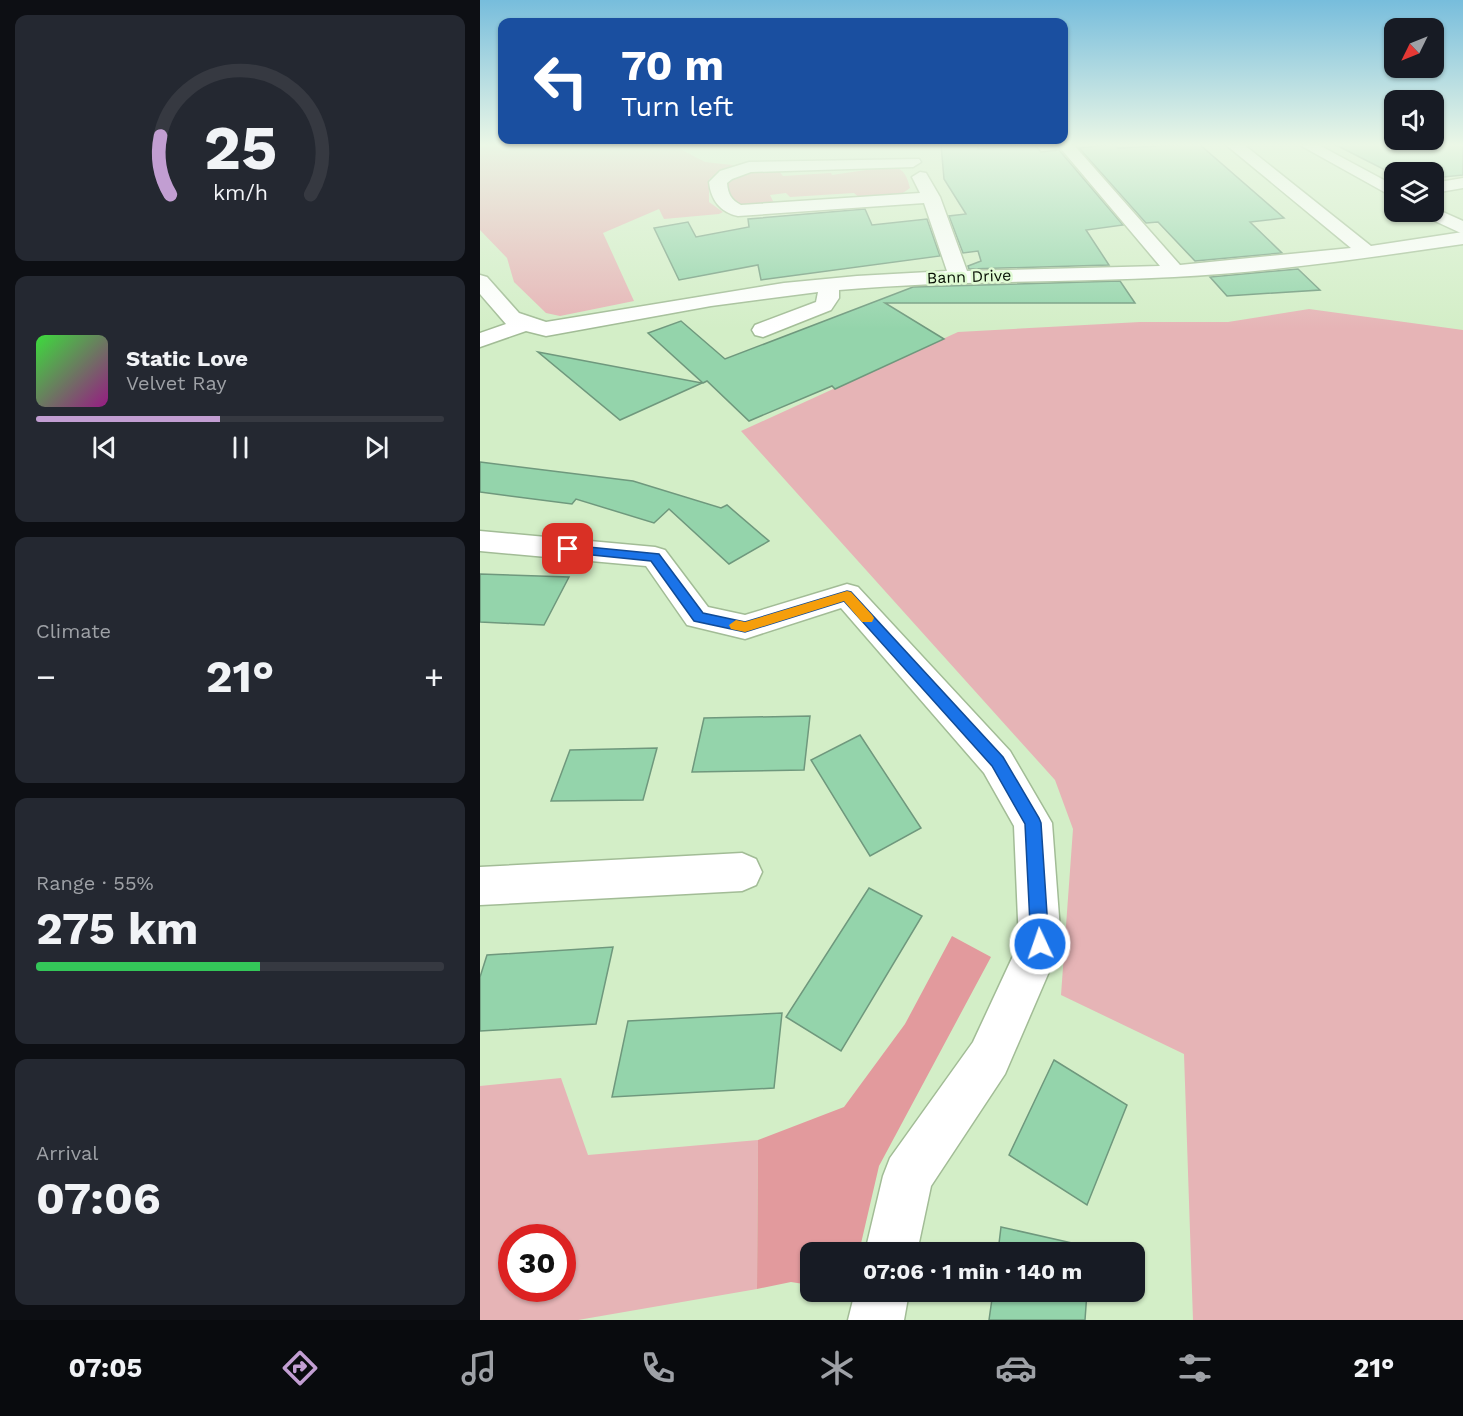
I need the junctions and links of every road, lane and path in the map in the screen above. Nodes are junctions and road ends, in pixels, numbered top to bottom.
1 (726, 206) edge
2 (812, 206) edge
3 (934, 206) edge
4 (1118, 206) edge
5 (1309, 206) edge
6 (1444, 219) edge
7 (1463, 228) edge
8 (1463, 238) edge
9 (1367, 252) junction
10 (1175, 271) junction
11 (959, 276) junction
12 (480, 280) edge
13 (828, 285) junction
14 (525, 324) junction
15 (763, 330) dead end
16 (480, 340) edge
17 (480, 541) edge
18 (742, 872) dead end
19 (480, 886) edge
20 (893, 1242) edge
21 (880, 1302) edge
22 (876, 1320) edge

1 - 2 street
3 - 11 street
4 - 10 street
5 - 9 street
6 - 7 street
8 - 9 street, Bann Drive
9 - 10 street, Bann Drive
10 - 11 street, Bann Drive
11 - 13 street, Bann Drive
12 - 14 street
13 - 14 street, Bann Drive
13 - 15 street
14 - 16 street, Bann Drive
17 - 20 street
18 - 19 street
21 - 22 street

